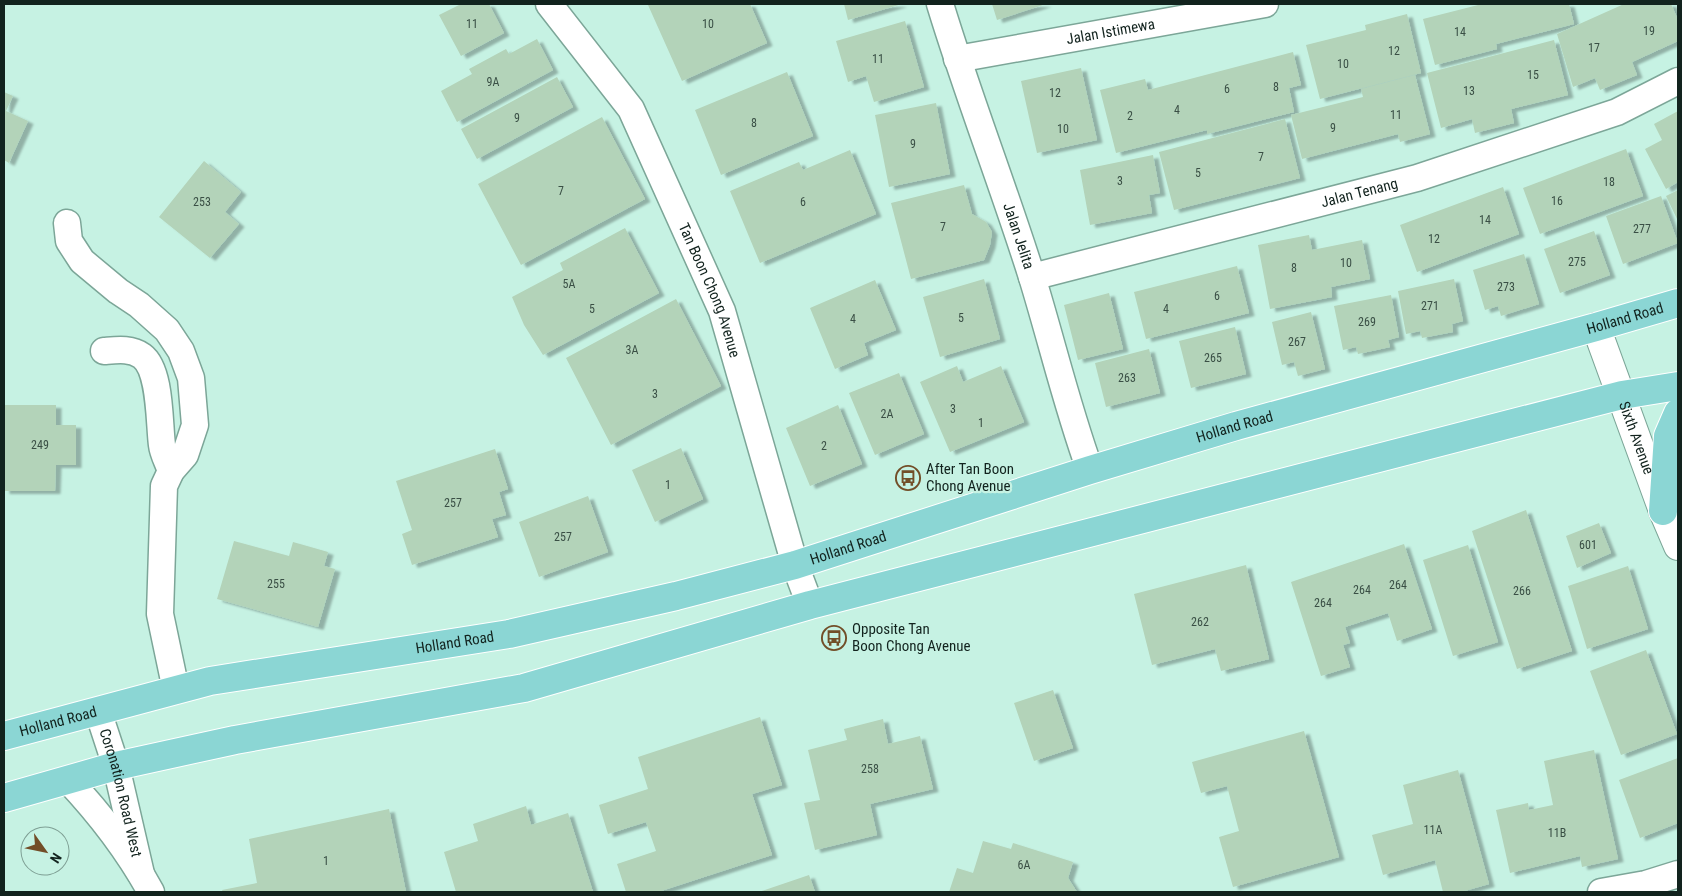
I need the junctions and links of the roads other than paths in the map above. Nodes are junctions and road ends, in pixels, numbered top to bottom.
1 (549, 4) edge
2 (940, 4) edge
3 (1265, 4) edge
4 (957, 59) junction
5 (1678, 81) edge
6 (68, 223) dead end
7 (1032, 277) junction
8 (1678, 303) edge
9 (1596, 328) junction
10 (104, 351) dead end
11 (1678, 386) edge
12 (1622, 396) junction
13 (1678, 413) edge
14 (1090, 470) junction
15 (171, 471) junction
16 (1663, 511) junction
17 (1678, 546) edge
18 (795, 565) junction
19 (810, 605) junction
20 (176, 690) junction
21 (98, 711) junction
22 (4, 736) edge
23 (116, 766) junction
24 (68, 780) junction
25 (4, 798) edge
26 (1678, 874) edge
27 (146, 883) edge
28 (1601, 892) edge

1 - 18 street, Tan Boon Chong Avenue
2 - 4 street, Jalan Jelita
3 - 4 street, Jalan Istimewa
4 - 7 street, Jalan Jelita
5 - 7 street, Jalan Tenang
6 - 15 street
7 - 14 street, Jalan Jelita
8 - 9 main road, Holland Road
9 - 12 main road, Sixth Avenue
9 - 14 main road, Holland Road
10 - 15 street
11 - 12 main road
12 - 16 main road, Sixth Avenue
12 - 19 main road
13 - 16 main road
14 - 18 main road, Holland Road
15 - 20 street
16 - 17 main road, Sixth Avenue
18 - 19 street, Tan Boon Chong Avenue
18 - 20 main road, Holland Road
19 - 23 main road
20 - 21 main road, Holland Road
21 - 22 main road, Holland Road
21 - 23 street, Coronation Road West
23 - 24 main road
23 - 27 street, Coronation Road West
24 - 25 main road
24 - 27 street, Coronation Road West
26 - 28 street

